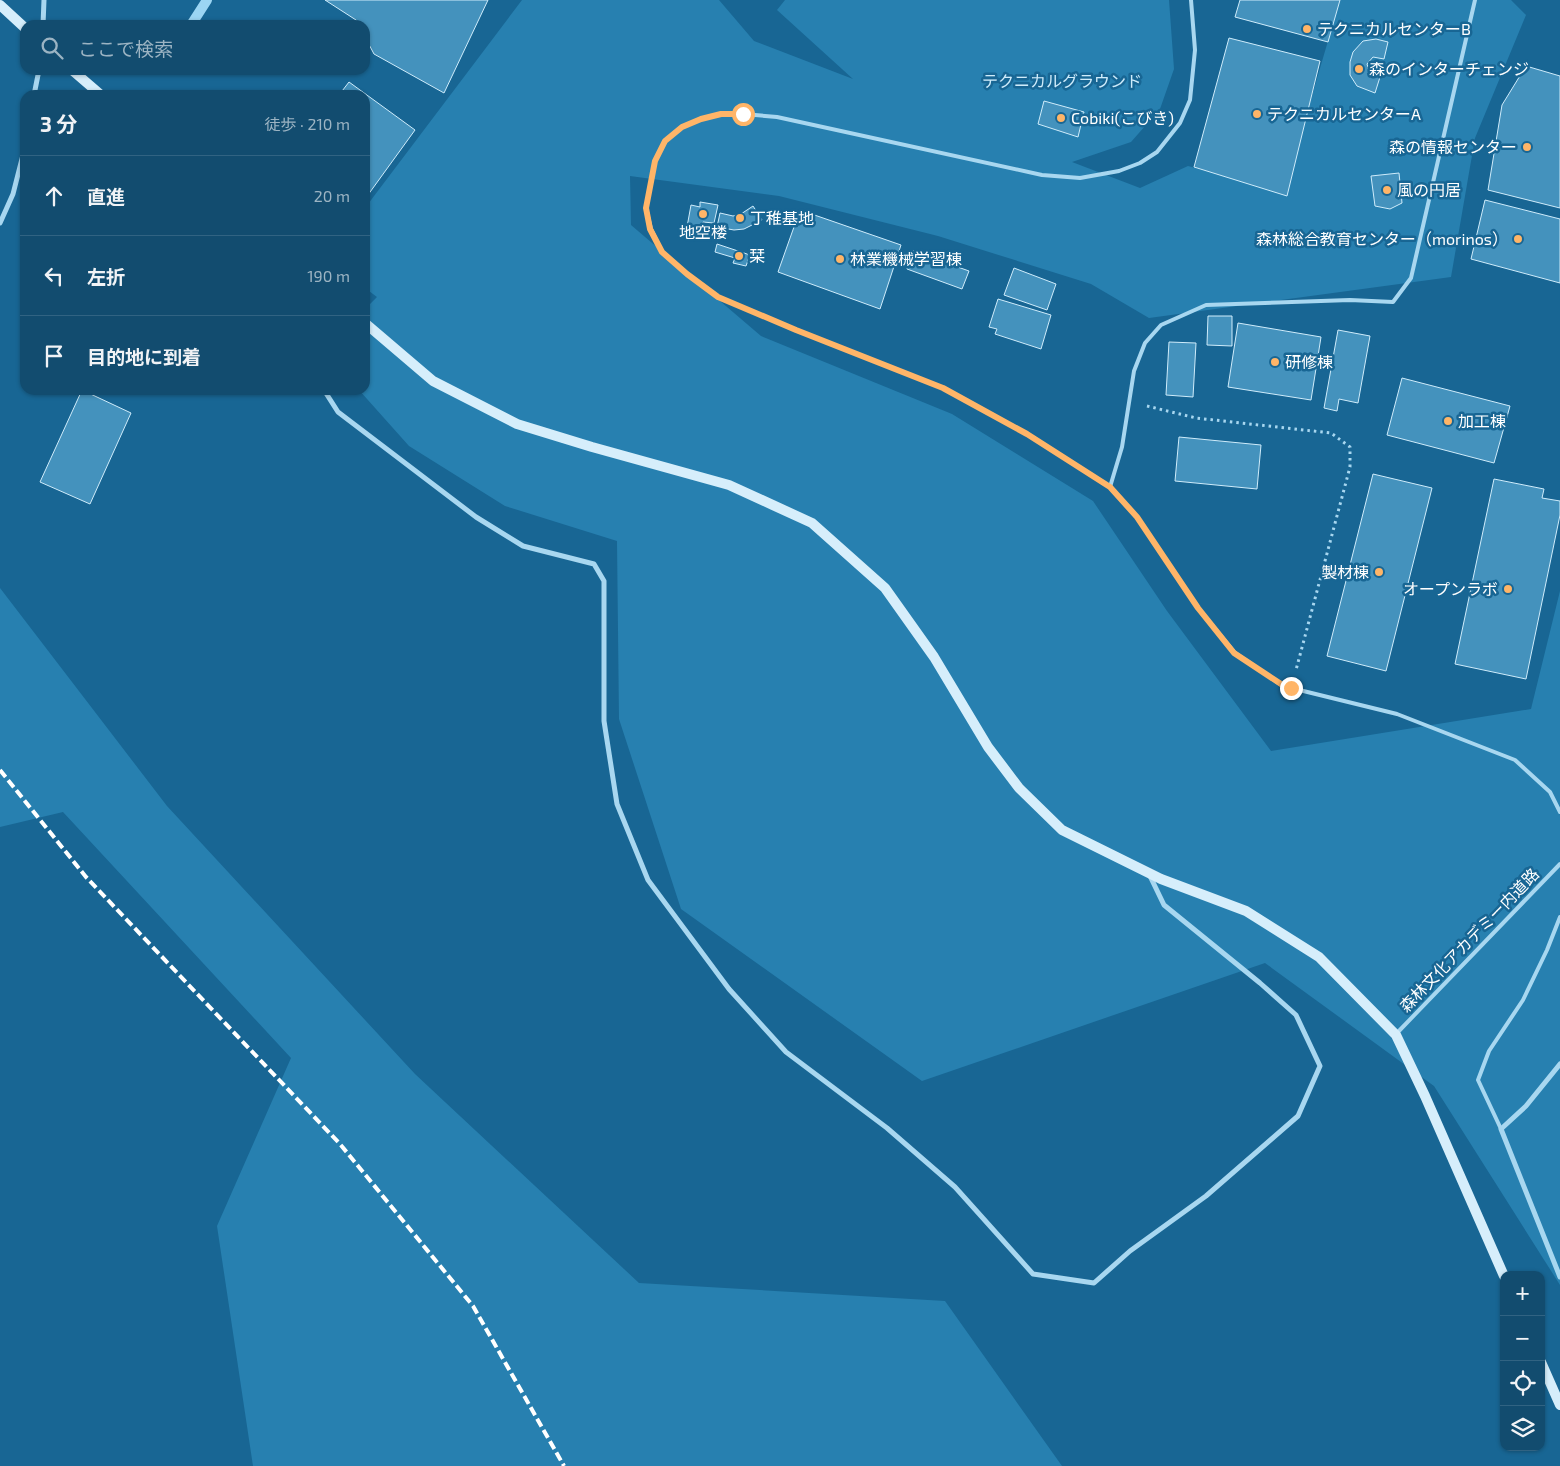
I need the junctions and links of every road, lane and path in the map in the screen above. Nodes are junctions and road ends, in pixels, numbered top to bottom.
1 (44, 0) edge
2 (1191, 0) edge
3 (1475, 0) edge
4 (0, 5) edge
5 (43, 20) edge
6 (20, 23) edge
7 (38, 75) edge
8 (78, 75) edge
9 (35, 90) edge
10 (95, 90) edge
11 (20, 167) edge
12 (0, 223) edge
13 (370, 327) edge
14 (327, 395) edge
15 (1129, 402) junction
16 (1110, 487) junction
17 (1291, 688) junction
18 (1560, 812) edge
19 (1560, 864) edge
20 (1148, 873) junction
21 (1560, 917) edge
22 (1396, 1034) junction
23 (1560, 1064) edge
24 (1501, 1129) junction
25 (1502, 1271) edge
26 (1560, 1277) edge
27 (1545, 1371) edge
28 (1560, 1405) edge

1 - 5 street
2 - 16 lane
3 - 15 lane
4 - 6 street
7 - 9 street
8 - 10 street
11 - 12 street
13 - 20 street
14 - 20 street
15 - 16 lane
15 - 17 path
16 - 17 lane
17 - 18 lane
19 - 22 lane, 森林文化アカデミー内道路
20 - 22 street
21 - 24 lane
22 - 25 street
23 - 24 street
24 - 26 street
27 - 28 street

